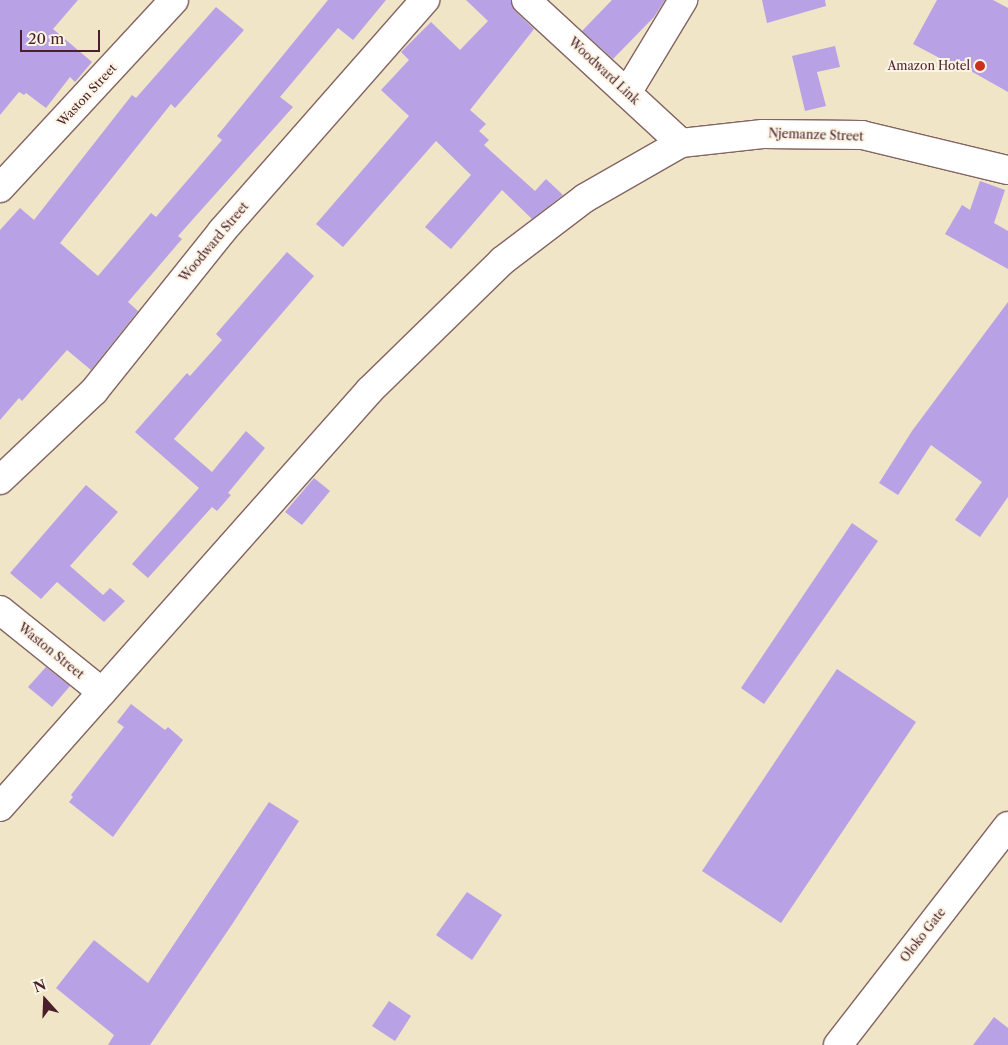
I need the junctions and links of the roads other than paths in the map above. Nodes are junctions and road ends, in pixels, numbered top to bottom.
1 (174, 0) edge
2 (425, 0) edge
3 (526, 0) edge
4 (683, 0) edge
5 (627, 93) junction
6 (681, 143) junction
7 (1008, 170) edge
8 (0, 188) edge
9 (0, 480) edge
10 (0, 610) edge
11 (102, 692) junction
12 (0, 807) edge
13 (1008, 826) edge
14 (838, 1045) edge

1 - 8 street, Waston Street
2 - 9 street, Woodward Street
3 - 5 street, Woodward Link
4 - 5 street
5 - 6 street, Woodward Link
6 - 7 street, Njemanze Street
6 - 11 street
10 - 11 street, Waston Street
11 - 12 street
13 - 14 street, Oloko Gate

